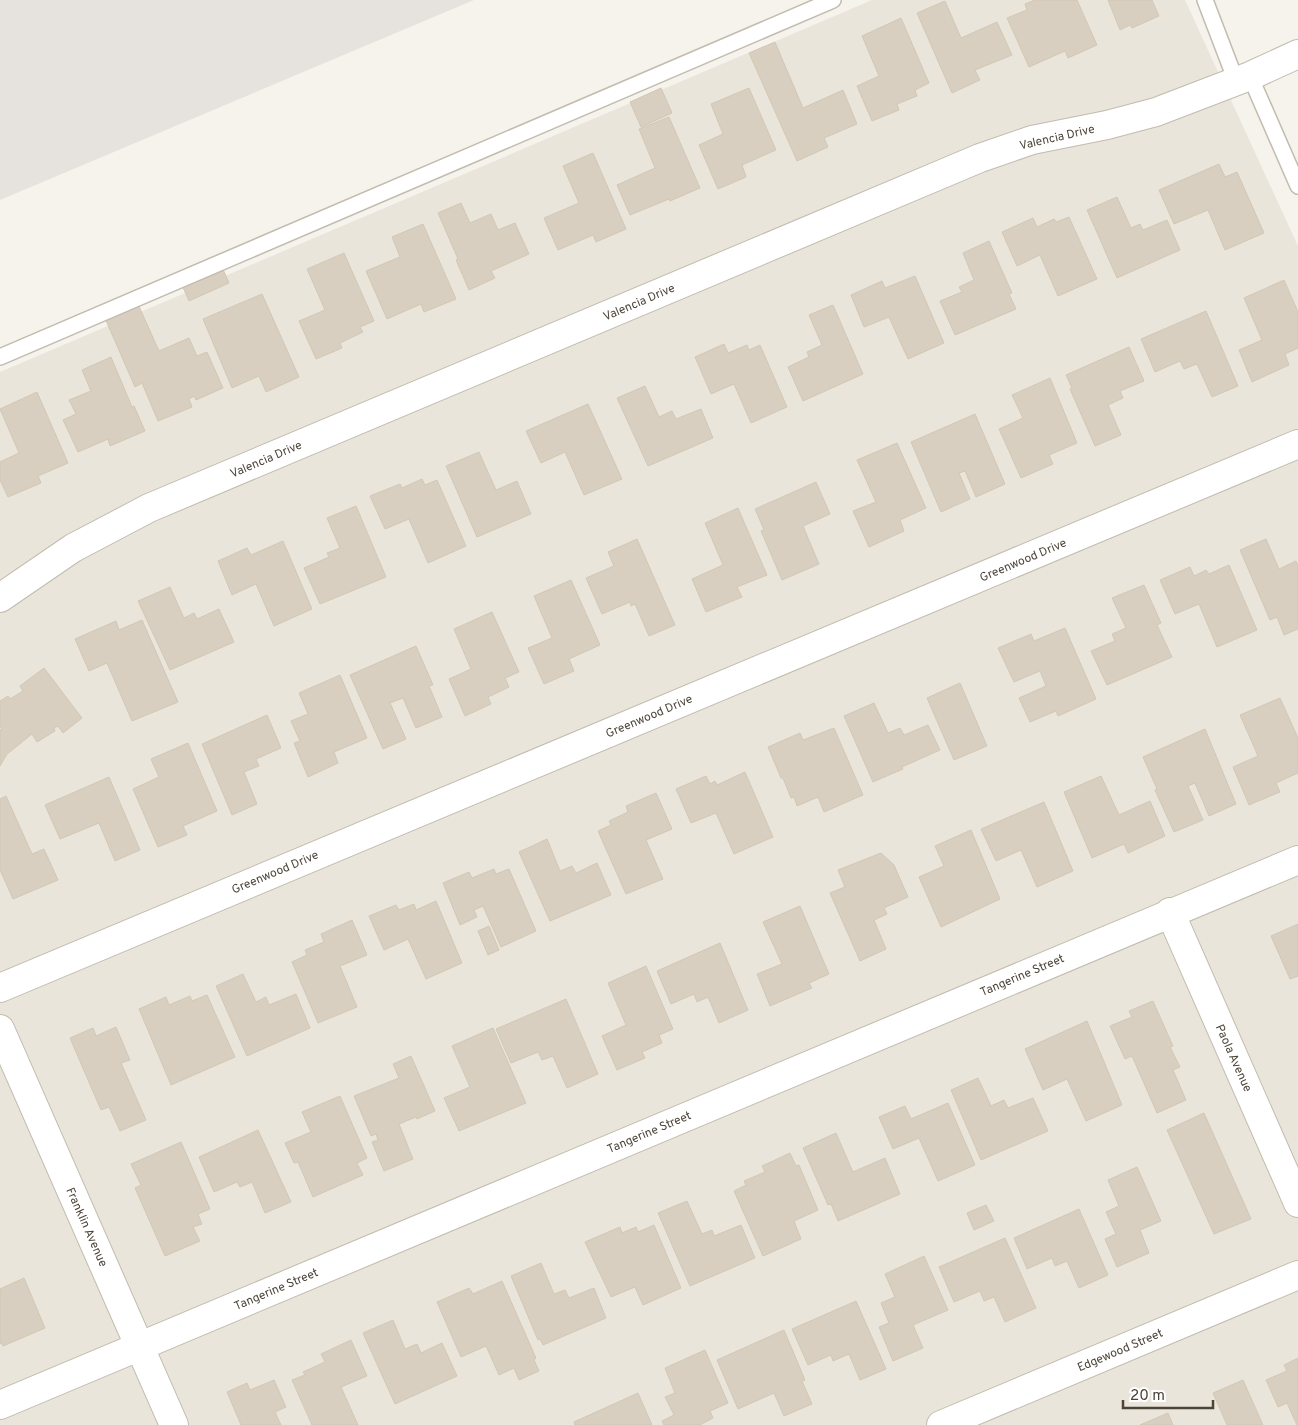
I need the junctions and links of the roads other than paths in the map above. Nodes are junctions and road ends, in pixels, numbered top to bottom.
1 (833, 0) edge
2 (1205, 0) edge
3 (1298, 54) edge
4 (1243, 79) junction
5 (1298, 186) edge
6 (0, 357) edge
7 (1298, 444) edge
8 (0, 598) edge
9 (1298, 860) edge
10 (1170, 912) junction
11 (0, 988) edge
12 (0, 1029) edge
13 (1298, 1204) edge
14 (1298, 1275) edge
15 (139, 1346) junction
16 (0, 1405) edge
17 (174, 1425) edge
18 (941, 1425) edge

1 - 6 lane
2 - 4 lane
3 - 4 street, Valencia Drive
4 - 5 lane
4 - 8 street, Valencia Drive
7 - 11 street, Greenwood Drive
9 - 10 street, Tangerine Street
10 - 13 street, Paola Avenue
10 - 15 street, Tangerine Street
12 - 15 street, Franklin Avenue
14 - 18 street, Edgewood Street
15 - 16 street, Tangerine Street
15 - 17 street, Franklin Avenue

